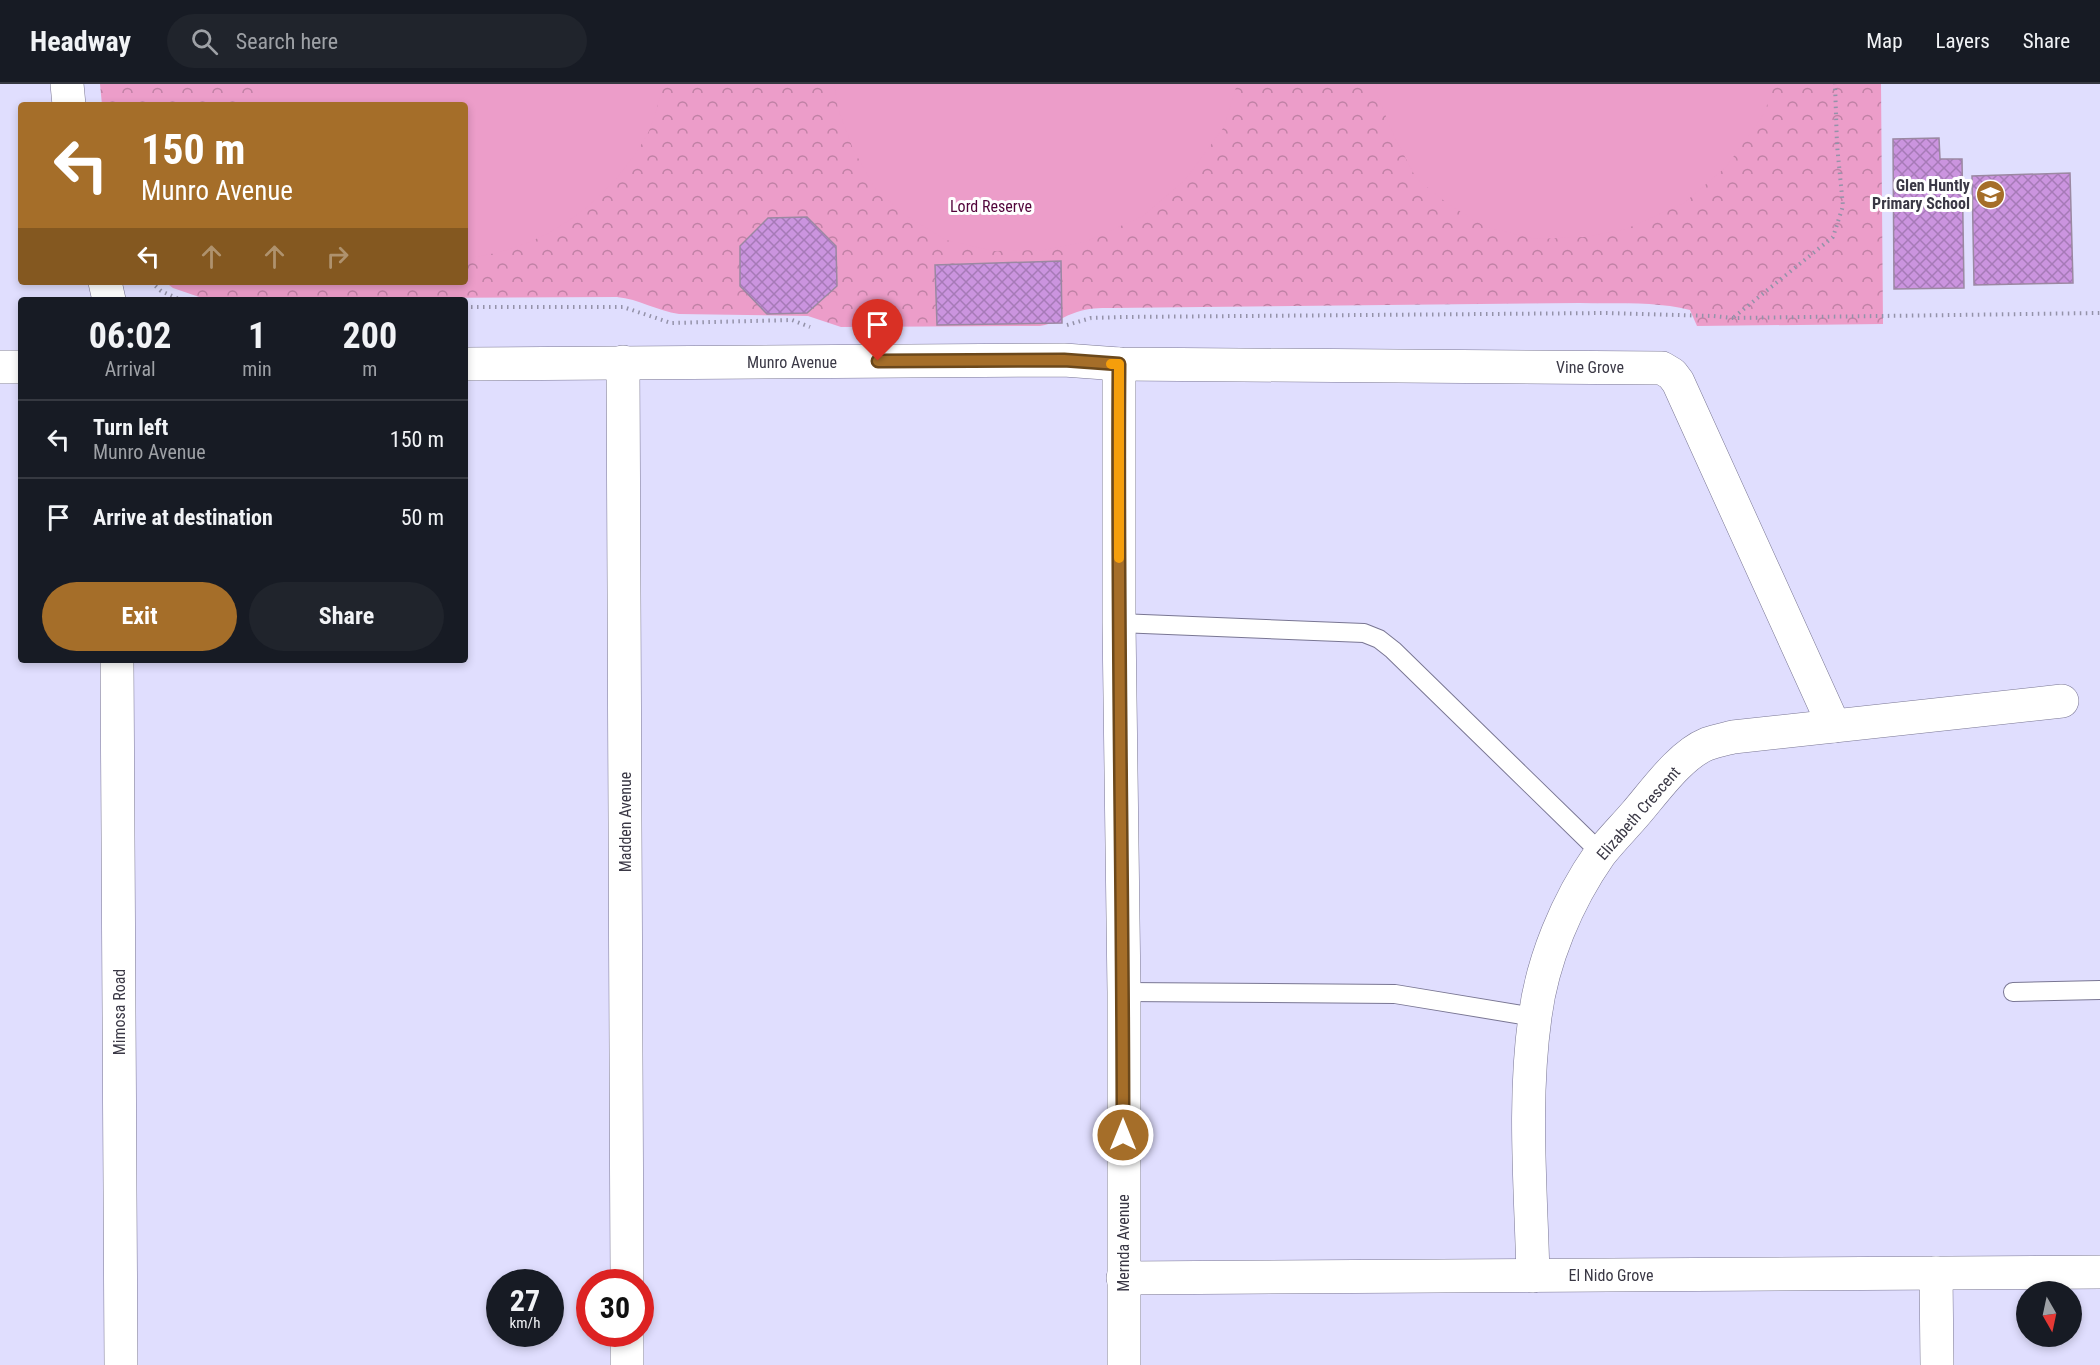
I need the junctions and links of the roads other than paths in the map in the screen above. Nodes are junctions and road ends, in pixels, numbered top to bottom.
1 (67, 84) edge
2 (69, 102) edge
3 (622, 362) junction
4 (468, 364) edge
5 (1119, 364) junction
6 (0, 367) edge
7 (18, 367) edge
8 (1119, 623) junction
9 (117, 663) edge
10 (2062, 701) dead end
11 (1834, 726) junction
12 (1601, 854) junction
13 (2100, 990) edge
14 (1124, 992) junction
15 (2013, 992) dead end
16 (1534, 1017) junction
17 (627, 1269) edge
18 (2100, 1272) edge
19 (1936, 1273) junction
20 (1533, 1276) junction
21 (1123, 1278) junction
22 (627, 1347) edge
23 (121, 1365) edge
24 (627, 1365) edge
25 (1124, 1365) edge
26 (1937, 1365) edge

1 - 2 street
3 - 4 street, Munro Avenue
3 - 5 street, Munro Avenue
3 - 17 street, Madden Avenue
5 - 8 street, Mernda Avenue
5 - 11 street, Vine Grove
6 - 7 street
8 - 12 lane
8 - 14 street, Mernda Avenue
9 - 23 street, Mimosa Road
10 - 11 street, Elizabeth Crescent
11 - 12 street, Elizabeth Crescent
12 - 16 street, Elizabeth Crescent
13 - 15 lane
14 - 16 lane
14 - 21 street, Mernda Avenue
16 - 20 street, Elizabeth Crescent
18 - 19 street, El Nido Grove
19 - 20 street, El Nido Grove
19 - 26 street
20 - 21 street, El Nido Grove
21 - 25 street, Mernda Avenue
22 - 24 street

